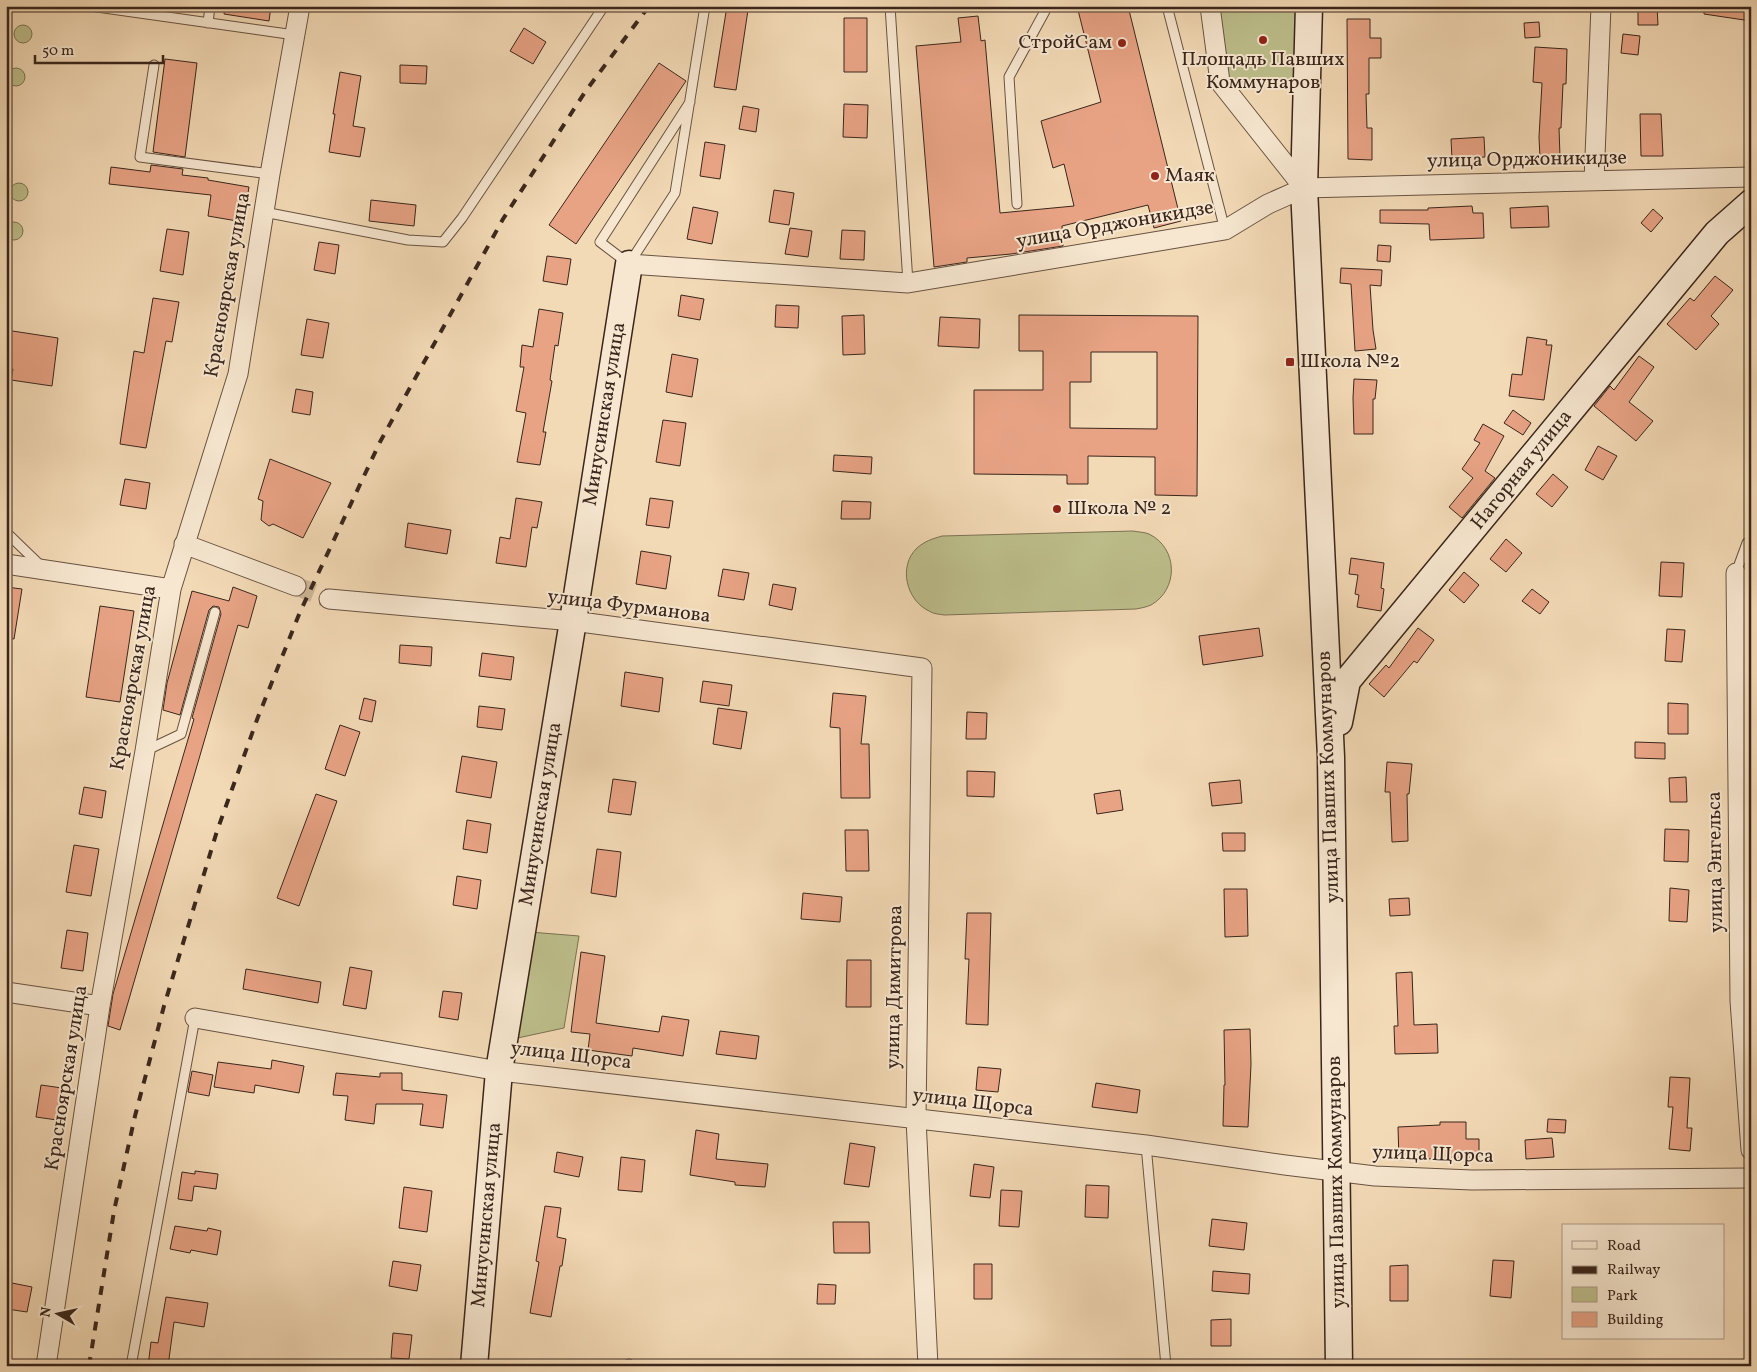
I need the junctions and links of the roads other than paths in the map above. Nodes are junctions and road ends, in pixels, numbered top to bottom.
1 (90, 6) edge
2 (210, 6) edge
3 (300, 6) edge
4 (604, 6) edge
5 (705, 6) edge
6 (890, 6) edge
7 (1045, 6) edge
8 (1167, 6) edge
9 (1210, 6) edge
10 (1308, 6) edge
11 (1601, 6) edge
12 (120, 8) edge
13 (208, 23) junction
14 (295, 36) junction
15 (154, 65) dead end
16 (690, 102) junction
17 (270, 174) junction
18 (1751, 177) edge
19 (1594, 181) junction
20 (1304, 188) junction
21 (1751, 203) edge
22 (1017, 204) dead end
23 (264, 212) junction
24 (1225, 230) junction
25 (629, 264) junction
26 (908, 283) junction
27 (6, 534) edge
28 (1751, 540) edge
29 (184, 544) junction
30 (6, 564) edge
31 (45, 570) junction
32 (1736, 573) joint
33 (296, 586) tunnel mouth
34 (171, 589) junction
35 (329, 598) tunnel mouth
36 (215, 612) dead end
37 (573, 621) junction
38 (922, 668) joint
39 (145, 751) junction
40 (1331, 757) junction
41 (1744, 845) edge
42 (6, 992) edge
43 (100, 1006) junction
44 (195, 1018) joint
45 (499, 1070) junction
46 (916, 1118) junction
47 (1146, 1145) junction
48 (1751, 1150) edge
49 (1337, 1172) junction
50 (1751, 1178) edge
51 (46, 1366) edge
52 (131, 1366) edge
53 (474, 1366) edge
54 (928, 1366) edge
55 (1166, 1366) edge
56 (1339, 1366) edge

1 - 12 lane
2 - 13 lane
3 - 14 street, Красноярская улица
4 - 23 lane
5 - 16 lane
6 - 26 lane
7 - 22 lane
8 - 24 lane
9 - 20 street
10 - 20 street, улица Павших Коммунаров
11 - 19 street
12 - 13 lane
13 - 14 lane
14 - 17 street, Красноярская улица
15 - 17 lane
16 - 25 lane
16 - 25 lane
17 - 23 street, Красноярская улица
18 - 19 street, улица Орджоникидзе
19 - 20 street, улица Орджоникидзе
20 - 24 street, улица Орджоникидзе
20 - 40 street, улица Павших Коммунаров
21 - 40 street, Нагорная улица
23 - 29 street, Красноярская улица
24 - 26 street, улица Орджоникидзе
25 - 26 street, улица Орджоникидзе
25 - 37 street, Минусинская улица
27 - 31 lane
28 - 32 lane
29 - 33 street
29 - 34 street, Красноярская улица
30 - 31 street
31 - 34 street
32 - 41 street, улица Энгельса
34 - 39 street, Красноярская улица
35 - 37 street, улица Фурманова
36 - 39 lane
37 - 38 street, улица Фурманова
37 - 45 street, Минусинская улица
38 - 46 street, улица Димитрова
39 - 43 street, Красноярская улица
40 - 49 street, улица Павших Коммунаров
41 - 48 street, улица Энгельса
42 - 43 street
43 - 51 street, Красноярская улица
44 - 45 street, улица Щорса
44 - 52 lane
45 - 46 street, улица Щорса
45 - 53 street, Минусинская улица
46 - 47 street, улица Щорса
46 - 54 street, улица Димитрова
47 - 49 street, улица Щорса
47 - 55 lane
49 - 50 street, улица Щорса
49 - 56 street, улица Павших Коммунаров

